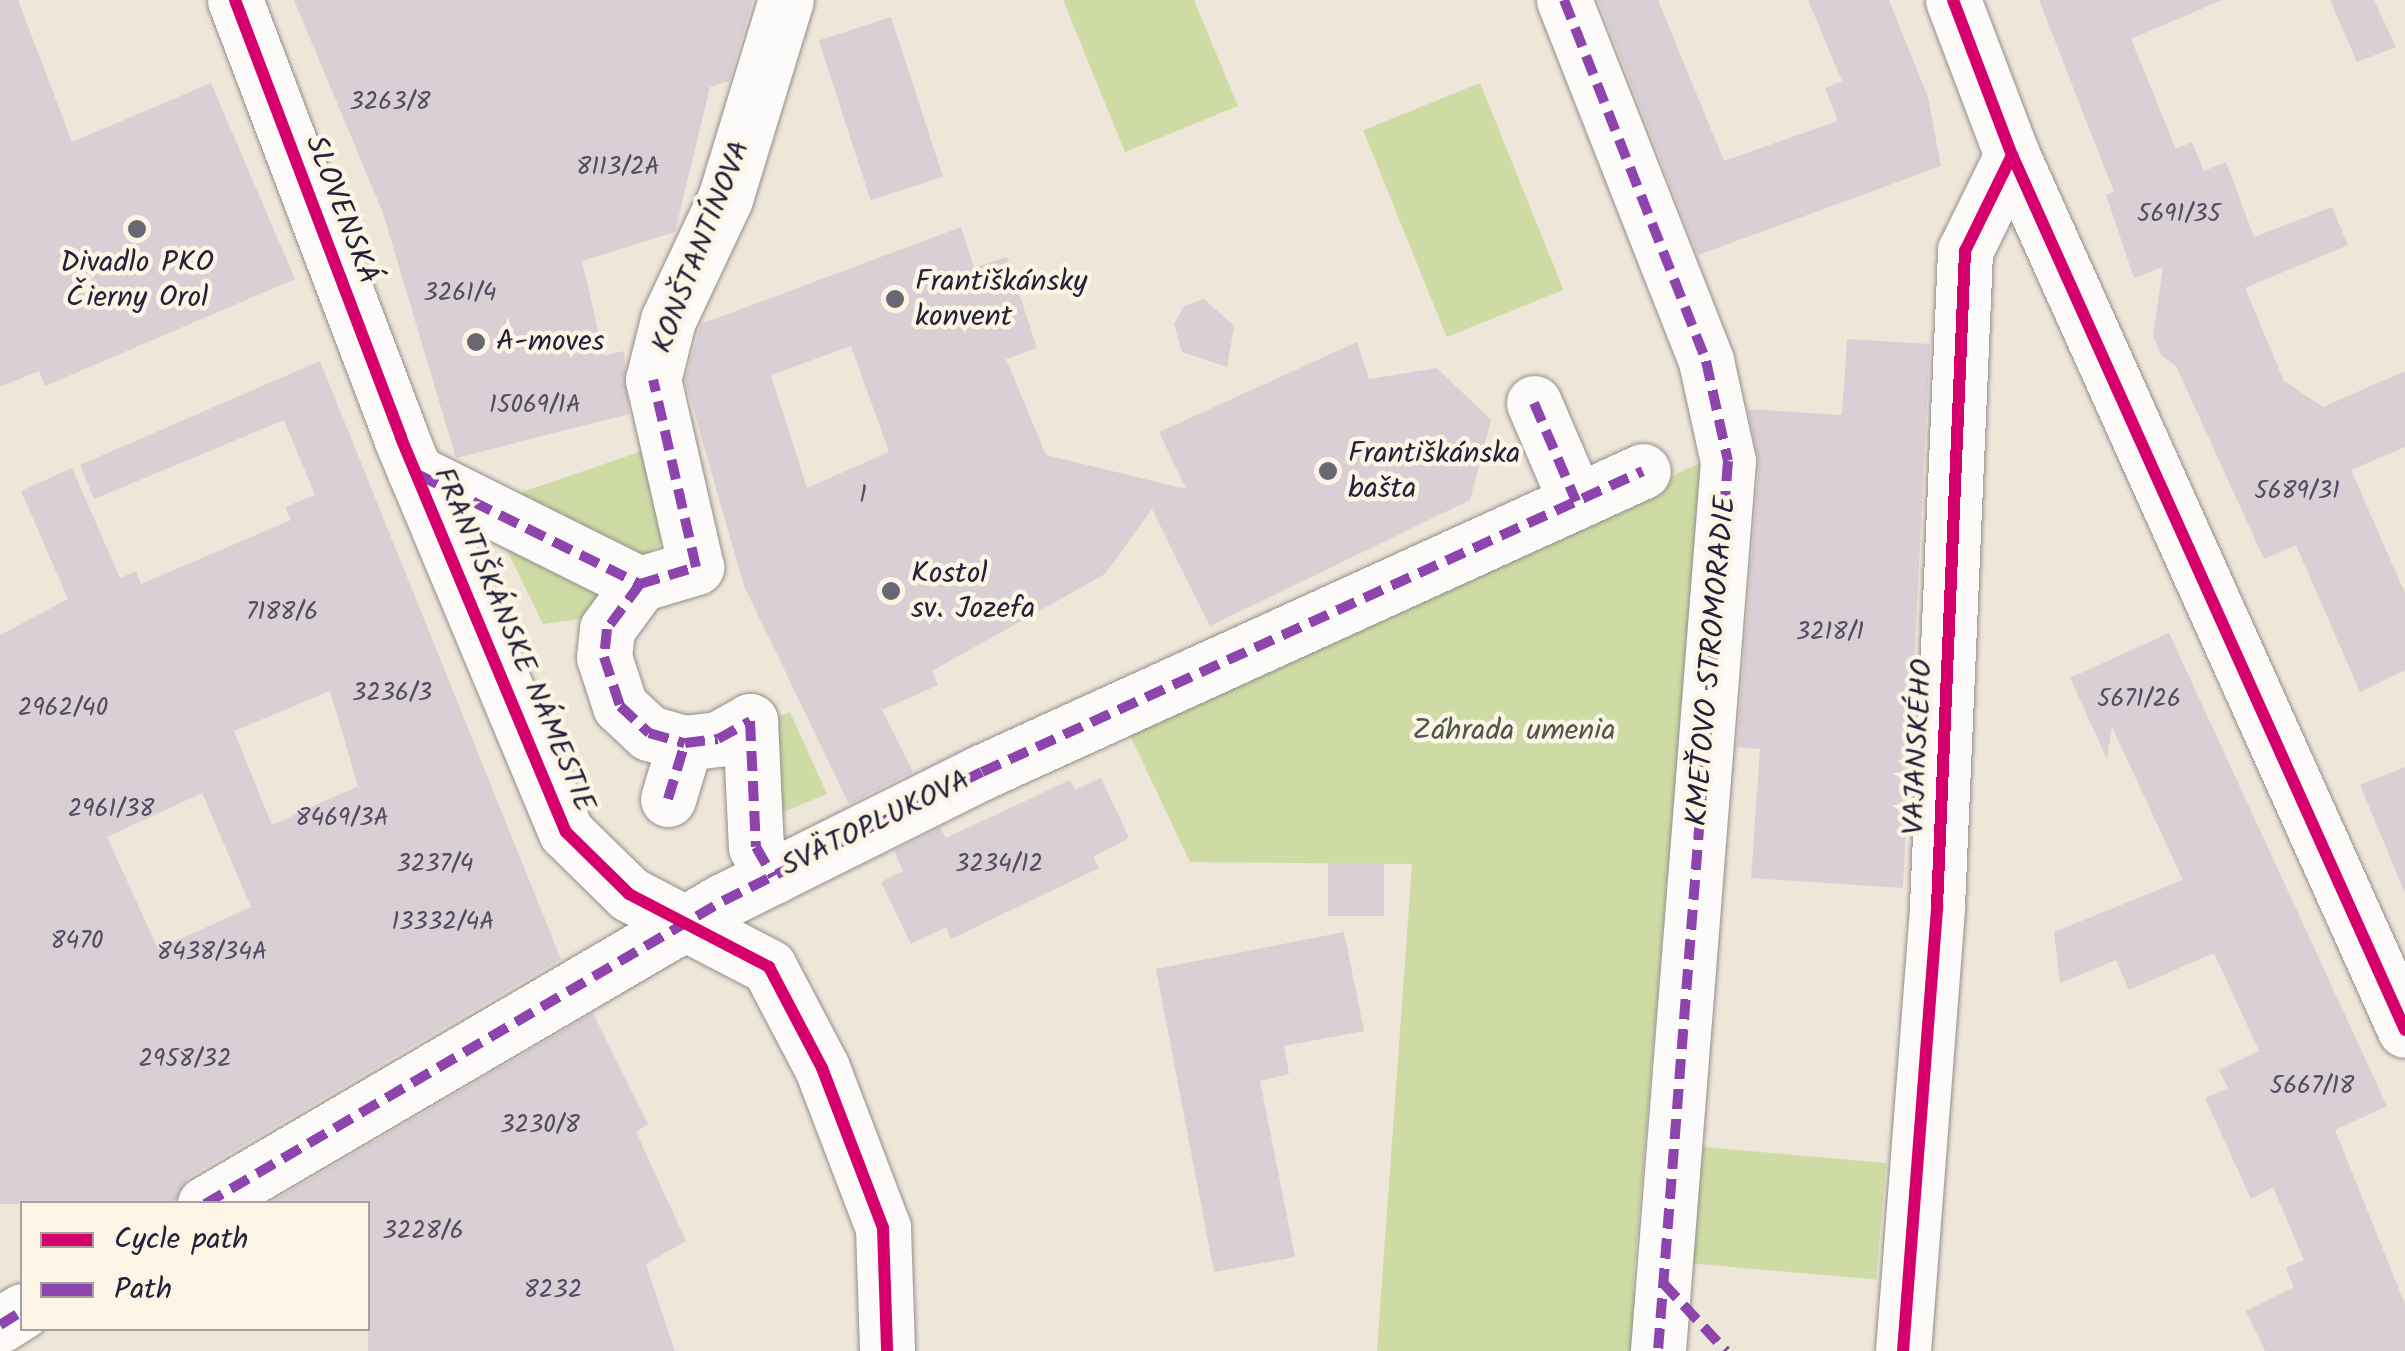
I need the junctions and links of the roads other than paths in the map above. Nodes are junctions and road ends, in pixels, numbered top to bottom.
1 (236, 0) edge
2 (786, 0) edge
3 (1564, 0) edge
4 (1952, 0) edge
5 (2012, 155) junction
6 (1534, 403) dead end
7 (408, 455) junction
8 (1642, 471) dead end
9 (1576, 500) junction
10 (640, 584) junction
11 (685, 743) junction
12 (668, 799) dead end
13 (773, 876) junction
14 (689, 919) junction
15 (2398, 998) edge
16 (210, 1201) edge
17 (888, 1351) edge
18 (1658, 1351) edge
19 (1903, 1351) edge

1 - 7 street, SLOVENSKÁ
2 - 10 street, KONŠTANTÍNOVA
3 - 18 street, KMEŤOVO STROMORADIE
4 - 5 street
5 - 15 street
5 - 19 street, VAJANSKÉHO
6 - 9 street
7 - 10 street, FRANTIŠKÁNSKE NÁMESTIE
7 - 14 street, FRANTIŠKÁNSKE NÁMESTIE
8 - 9 street, SVÄTOPLUKOVA
9 - 13 street, SVÄTOPLUKOVA
10 - 11 street
11 - 12 street
11 - 13 street
13 - 14 street, SVÄTOPLUKOVA
14 - 16 street, SVÄTOPLUKOVA
14 - 17 street, FRANTIŠKÁNSKE NÁMESTIE

